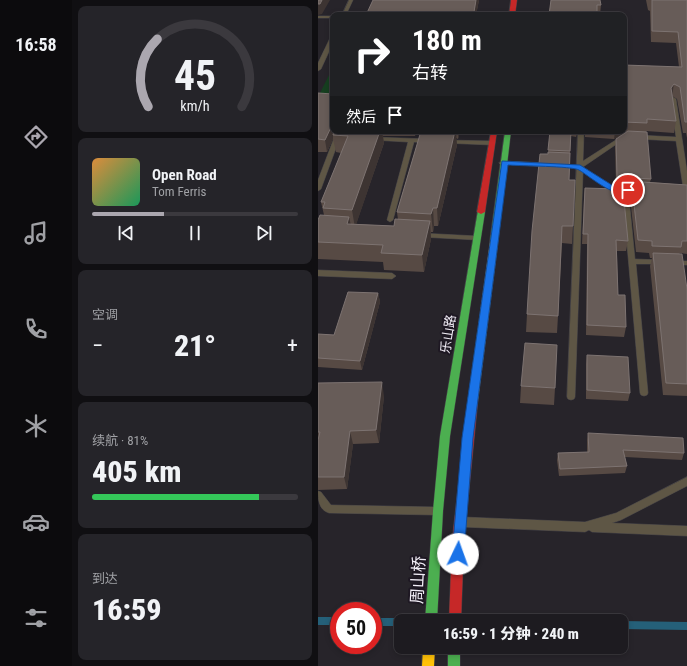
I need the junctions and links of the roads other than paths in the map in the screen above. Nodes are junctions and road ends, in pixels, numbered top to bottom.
1 (351, 0) edge
2 (514, 0) edge
3 (345, 12) edge
4 (512, 12) edge
5 (318, 17) edge
6 (330, 17) edge
7 (330, 42) edge
8 (321, 56) edge
9 (318, 69) edge
10 (673, 99) edge
11 (494, 134) edge
12 (508, 134) edge
13 (581, 134) edge
14 (345, 138) edge
15 (367, 139) edge
16 (417, 139) junction
17 (679, 139) junction
18 (492, 143) junction
19 (490, 162) junction
20 (505, 163) junction
21 (558, 166) edge
22 (576, 167) junction
23 (318, 189) edge
24 (613, 189) junction
25 (628, 190) edge
26 (685, 193) edge
27 (390, 220) dead end
28 (410, 234) edge
29 (476, 238) junction
30 (493, 239) junction
31 (632, 261) junction
32 (687, 263) edge
33 (318, 273) edge
34 (392, 276) dead end
35 (644, 393) dead end
36 (571, 397) dead end
37 (687, 481) edge
38 (318, 495) edge
39 (449, 510) junction
40 (460, 522) junction
41 (585, 527) junction
42 (687, 531) edge
43 (436, 542) joint
44 (431, 614) edge
45 (455, 614) edge
46 (429, 654) edge
47 (454, 654) edge
48 (428, 666) edge
49 (454, 666) edge

1 - 3 lane
2 - 4 main road
5 - 6 lane
7 - 8 lane
8 - 9 lane
10 - 17 lane
11 - 18 main road, 乐山路
12 - 20 main road, 乐山路
13 - 22 lane
14 - 23 lane
15 - 16 lane
16 - 18 lane
16 - 27 lane
17 - 22 lane
17 - 26 lane
18 - 19 main road, 乐山路
19 - 20 lane
19 - 29 main road, 乐山路
20 - 21 lane
20 - 30 main road, 乐山路
22 - 24 lane
22 - 36 lane
24 - 25 lane
24 - 31 lane
28 - 29 lane
29 - 30 lane
29 - 39 main road, 乐山路
30 - 39 main road, 乐山路
31 - 32 lane
31 - 35 lane
33 - 34 lane
37 - 41 lane
38 - 39 lane
39 - 40 main road, 乐山路
39 - 43 main road, 乐山路
40 - 41 lane
40 - 45 main road, 乐山路
41 - 42 lane
43 - 44 main road, 周山桥
46 - 48 main road
47 - 49 main road

